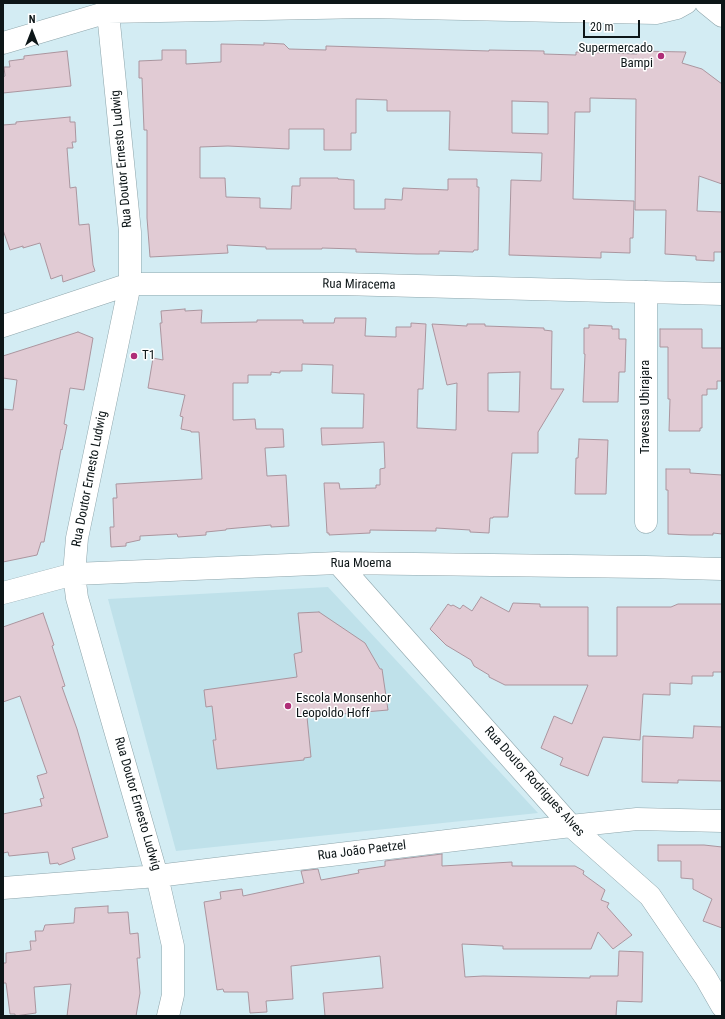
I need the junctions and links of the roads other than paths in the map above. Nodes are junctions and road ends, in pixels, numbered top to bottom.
1 (686, 3) edge
2 (706, 3) edge
3 (108, 7) edge
4 (722, 16) edge
5 (3, 43) edge
6 (130, 284) junction
7 (646, 292) junction
8 (722, 294) edge
9 (3, 326) edge
10 (646, 522) dead end
11 (338, 563) junction
12 (722, 569) edge
13 (74, 574) junction
14 (3, 593) edge
15 (722, 821) edge
16 (571, 826) junction
17 (158, 876) junction
18 (3, 888) edge
19 (722, 1006) edge
20 (168, 1016) edge

1 - 3 street
2 - 4 street
3 - 5 street
3 - 6 street, Rua Doutor Ernesto Ludwig
6 - 7 street, Rua Miracema
6 - 9 street, Rua Miracema
6 - 13 street, Rua Doutor Ernesto Ludwig
7 - 8 street, Rua Miracema
7 - 10 street, Travessa Ubirajara
11 - 12 street, Rua Moema
11 - 13 street, Rua Moema
11 - 16 street, Rua Doutor Rodrigues Alves
13 - 14 street, Rua Moema
13 - 17 street, Rua Doutor Ernesto Ludwig
15 - 16 street, Rua João Paetzel
16 - 17 street, Rua João Paetzel
16 - 19 street, Rua Doutor Rodrigues Alves
17 - 18 street, Rua João Paetzel
17 - 20 street, Rua Doutor Ernesto Ludwig

